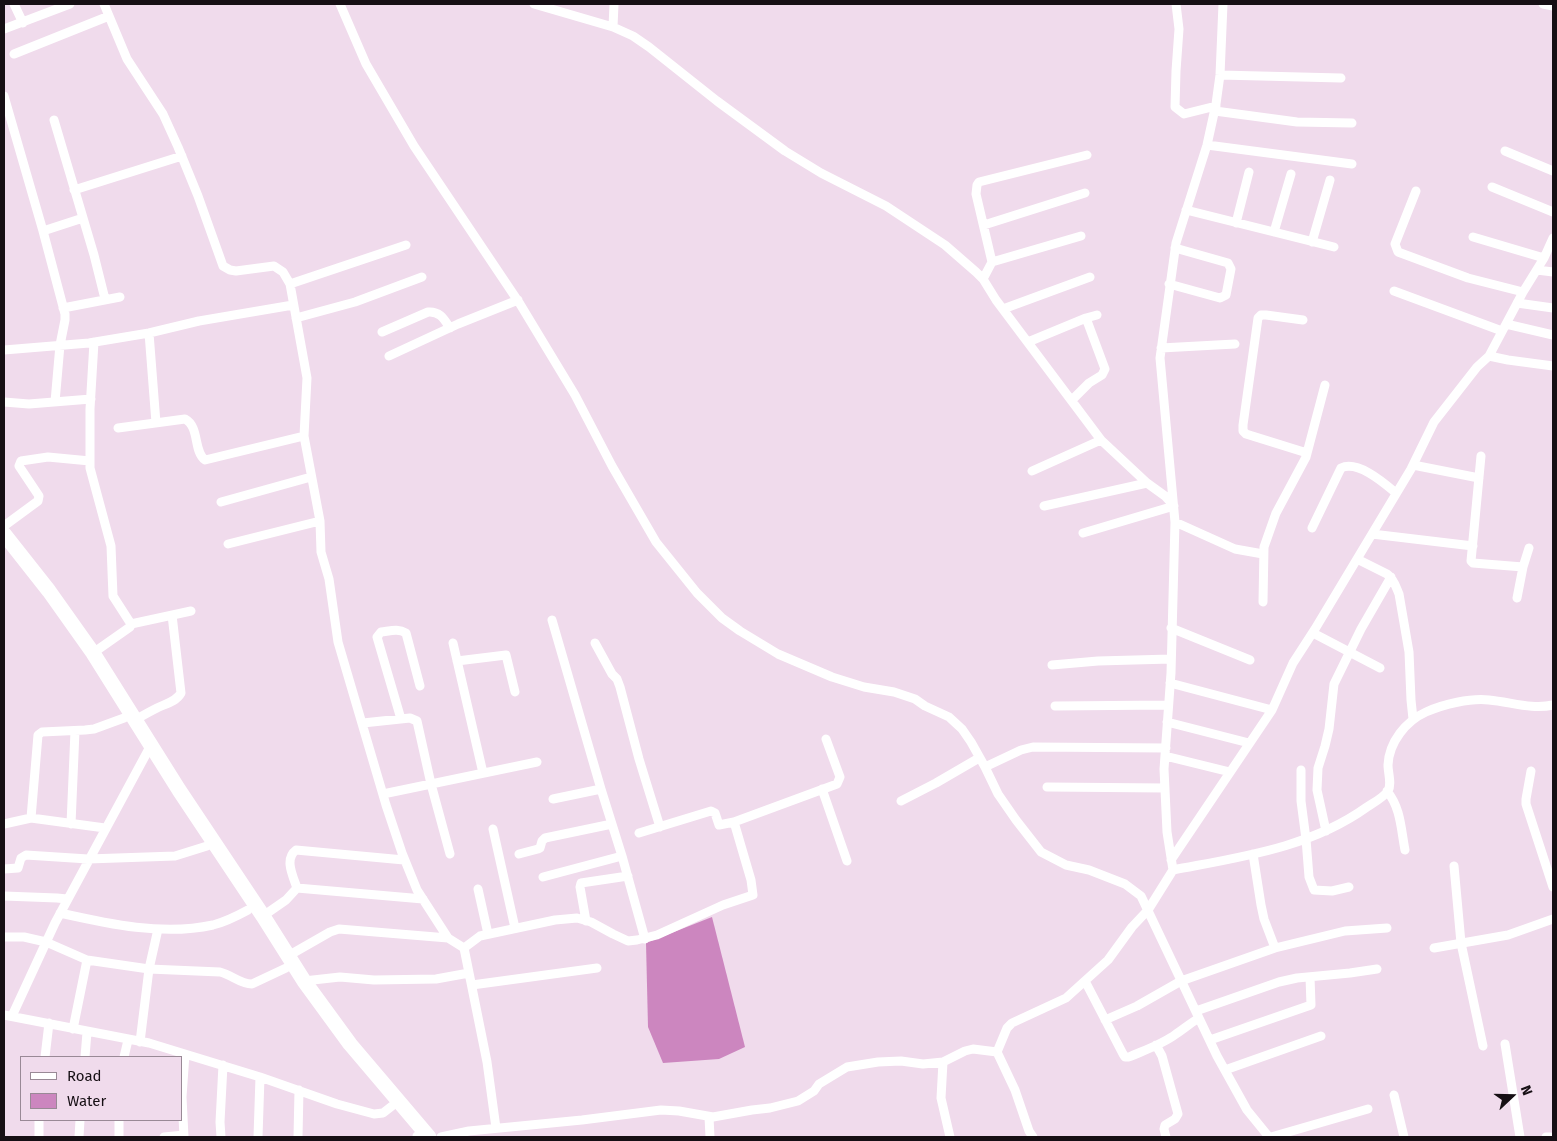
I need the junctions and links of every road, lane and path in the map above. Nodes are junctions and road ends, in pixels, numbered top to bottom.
1 (14, 4) edge
2 (70, 4) edge
3 (104, 4) edge
4 (340, 4) edge
5 (534, 4) edge
6 (614, 4) edge
7 (1176, 4) edge
8 (1224, 4) edge
9 (1543, 4) edge
10 (59, 6) edge
11 (1553, 6) edge
12 (109, 16) junction
13 (23, 23) junction
14 (613, 27) junction
15 (4, 30) edge
16 (14, 54) dead end
17 (1220, 75) junction
18 (1340, 78) dead end
19 (4, 96) edge
20 (1215, 108) junction
21 (54, 120) dead end
22 (1352, 123) dead end
23 (1207, 145) junction
24 (1505, 151) dead end
25 (1087, 155) dead end
26 (182, 156) junction
27 (1352, 164) dead end
28 (1553, 171) edge
29 (1249, 172) dead end
30 (1291, 174) dead end
31 (1330, 180) dead end
32 (1492, 187) dead end
33 (74, 190) junction
34 (1416, 191) dead end
35 (1085, 193) dead end
36 (1186, 210) junction
37 (1553, 212) edge
38 (83, 218) junction
39 (1236, 223) junction
40 (984, 225) junction
41 (43, 231) junction
42 (1274, 232) junction
43 (1080, 236) dead end
44 (1473, 237) dead end
45 (1553, 238) edge
46 (1312, 242) junction
47 (406, 244) dead end
48 (1334, 247) dead end
49 (1175, 248) junction
50 (1544, 258) junction
51 (992, 262) junction
52 (1537, 270) junction
53 (1553, 272) edge
54 (422, 277) dead end
55 (1090, 277) dead end
56 (983, 279) junction
57 (290, 284) junction
58 (1169, 284) junction
59 (1394, 291) dead end
60 (1523, 292) junction
61 (120, 297) dead end
62 (105, 299) junction
63 (518, 300) junction
64 (1518, 303) junction
65 (294, 305) junction
66 (64, 308) junction
67 (1553, 308) edge
68 (1004, 309) junction
69 (1097, 315) dead end
70 (296, 318) junction
71 (1086, 318) junction
72 (1303, 320) dead end
73 (450, 328) junction
74 (1504, 328) junction
75 (382, 332) dead end
76 (148, 333) junction
77 (1553, 335) edge
78 (94, 342) junction
79 (1028, 342) junction
80 (1235, 344) dead end
81 (60, 345) junction
82 (1162, 348) junction
83 (4, 350) edge
84 (389, 356) dead end
85 (1489, 356) junction
86 (1553, 366) edge
87 (1325, 385) dead end
88 (91, 400) junction
89 (1072, 400) junction
90 (4, 402) edge
91 (55, 402) junction
92 (156, 423) junction
93 (118, 428) dead end
94 (304, 436) junction
95 (1100, 440) junction
96 (1307, 453) junction
97 (1481, 456) dead end
98 (90, 461) junction
99 (1413, 465) junction
100 (1032, 472) dead end
101 (311, 477) junction
102 (1479, 478) junction
103 (1148, 483) junction
104 (1396, 493) junction
105 (221, 502) dead end
106 (1044, 506) dead end
107 (1174, 506) junction
108 (320, 521) junction
109 (1175, 522) junction
110 (4, 526) edge
111 (1312, 528) dead end
112 (1082, 532) dead end
113 (4, 534) edge
114 (1372, 534) junction
115 (228, 544) dead end
116 (1473, 546) junction
117 (4, 548) edge
118 (1529, 548) dead end
119 (1263, 554) junction
120 (1357, 559) junction
121 (1523, 567) junction
122 (1391, 577) junction
123 (1517, 598) dead end
124 (1263, 602) dead end
125 (191, 611) dead end
126 (172, 615) junction
127 (552, 620) dead end
128 (131, 624) junction
129 (1171, 628) junction
130 (1312, 633) junction
131 (453, 643) dead end
132 (595, 643) dead end
133 (93, 652) junction
134 (1351, 652) junction
135 (1171, 659) junction
136 (1250, 660) dead end
137 (457, 661) junction
138 (1052, 665) dead end
139 (1380, 668) dead end
140 (1170, 683) junction
141 (420, 686) dead end
142 (515, 692) dead end
143 (1553, 705) edge
144 (1055, 706) dead end
145 (1168, 706) junction
146 (1272, 710) junction
147 (129, 719) junction
148 (402, 719) junction
149 (1413, 719) junction
150 (1167, 722) junction
151 (363, 723) junction
152 (75, 731) junction
153 (826, 739) dead end
154 (1249, 743) junction
155 (148, 749) junction
156 (1165, 752) junction
157 (979, 758) junction
158 (537, 762) dead end
159 (985, 767) junction
160 (1301, 770) dead end
161 (1531, 771) dead end
162 (1230, 772) junction
163 (483, 773) junction
164 (431, 784) junction
165 (1047, 787) dead end
166 (1165, 788) junction
167 (601, 789) junction
168 (822, 789) junction
169 (1387, 791) junction
170 (383, 794) junction
171 (553, 799) dead end
172 (901, 801) dead end
173 (31, 818) junction
174 (734, 822) junction
175 (4, 824) edge
176 (71, 824) junction
177 (612, 824) junction
178 (660, 827) junction
179 (105, 828) junction
180 (493, 829) dead end
181 (1326, 831) junction
182 (639, 833) dead end
183 (1306, 839) junction
184 (207, 846) junction
185 (1405, 850) dead end
186 (450, 854) dead end
187 (519, 854) dead end
188 (1253, 854) junction
189 (622, 856) junction
190 (88, 859) junction
191 (404, 860) junction
192 (1171, 860) junction
193 (847, 861) dead end
194 (1549, 862) edge
195 (1454, 866) dead end
196 (579, 868) junction
197 (4, 869) edge
198 (1173, 870) junction
199 (628, 876) junction
200 (543, 877) dead end
201 (581, 883) junction
202 (1350, 887) dead end
203 (1553, 887) edge
204 (297, 888) junction
205 (478, 889) dead end
206 (4, 896) edge
207 (67, 899) junction
208 (422, 899) junction
209 (248, 910) junction
210 (1148, 910) junction
211 (60, 913) junction
212 (263, 916) junction
213 (1553, 919) edge
214 (586, 921) junction
215 (515, 928) junction
216 (1387, 928) dead end
217 (158, 929) junction
218 (488, 934) junction
219 (4, 937) edge
220 (448, 938) junction
221 (645, 939) junction
222 (46, 942) junction
223 (1461, 943) junction
224 (464, 948) junction
225 (1275, 948) junction
226 (1434, 948) dead end
227 (86, 960) junction
228 (287, 962) junction
229 (597, 968) dead end
230 (149, 969) junction
231 (1377, 969) dead end
232 (470, 973) junction
233 (1310, 977) junction
234 (304, 981) junction
235 (1085, 981) junction
236 (1181, 981) junction
237 (472, 985) junction
238 (8, 1015) edge
239 (1197, 1015) junction
240 (1105, 1020) junction
241 (49, 1023) junction
242 (73, 1028) junction
243 (87, 1032) junction
244 (1321, 1036) dead end
245 (128, 1040) junction
246 (1210, 1040) junction
247 (140, 1042) junction
248 (1505, 1044) dead end
249 (1156, 1045) junction
250 (1483, 1046) dead end
251 (997, 1052) junction
252 (186, 1054) junction
253 (45, 1056) edge
254 (85, 1056) edge
255 (124, 1056) edge
256 (943, 1062) junction
257 (223, 1065) junction
258 (1225, 1070) junction
259 (260, 1077) junction
260 (299, 1090) junction
261 (1394, 1095) dead end
262 (392, 1106) junction
263 (1368, 1109) dead end
264 (709, 1116) junction
265 (39, 1121) edge
266 (80, 1121) edge
267 (119, 1121) edge
268 (496, 1128) junction
269 (184, 1136) edge
270 (39, 1137) edge
271 (79, 1137) edge
272 (119, 1137) edge
273 (124, 1137) edge
274 (164, 1137) edge
275 (221, 1137) edge
276 (258, 1137) edge
277 (298, 1137) edge
278 (420, 1137) edge
279 (441, 1137) edge
280 (710, 1137) edge
281 (950, 1137) edge
282 (1033, 1137) edge
283 (1166, 1137) edge
284 (1270, 1137) edge
285 (1404, 1137) edge
286 (1520, 1137) edge
287 (1546, 1137) edge
288 (1550, 1137) edge

1 - 13 street
2 - 10 street
3 - 12 street
4 - 63 street
5 - 14 street
6 - 14 street
7 - 20 street
8 - 17 street
9 - 11 street
10 - 13 street
12 - 16 street
12 - 26 street
13 - 15 street
14 - 56 street
17 - 18 street
17 - 20 street
19 - 41 street
20 - 22 street
20 - 23 street
21 - 33 street
23 - 27 street
23 - 36 street
24 - 28 street
25 - 40 street
26 - 33 street
26 - 57 street
29 - 39 street
30 - 42 street
31 - 46 street
32 - 37 street
33 - 38 street
34 - 60 street
35 - 40 street
36 - 39 street
36 - 49 street
38 - 41 street
38 - 62 street
39 - 42 street
40 - 51 street
41 - 66 street
42 - 46 street
43 - 51 street
44 - 50 street
45 - 50 street
46 - 48 street
47 - 57 street
49 - 58 street
49 - 58 street
50 - 52 street
51 - 56 street
52 - 53 street
52 - 60 street
54 - 70 street
55 - 68 street
56 - 68 street
57 - 65 street
58 - 82 street
59 - 74 street
60 - 64 street
61 - 62 street
62 - 66 street
63 - 73 street
63 - 157 street
64 - 67 street
64 - 74 street
65 - 70 street
65 - 76 street
66 - 81 street
68 - 79 street
69 - 71 street
70 - 94 street
71 - 79 street
71 - 89 street
72 - 96 street
73 - 75 street
73 - 84 street
74 - 77 street
74 - 85 street
76 - 78 street
76 - 92 street
78 - 81 street
78 - 88 street
79 - 89 street
80 - 82 street
81 - 83 street
81 - 91 street
82 - 107 street
85 - 86 street
85 - 99 street
87 - 96 street
88 - 91 street
88 - 98 street
89 - 95 street
90 - 91 street
92 - 93 street
92 - 94 street
94 - 101 street
95 - 100 street
95 - 103 street
96 - 119 street
97 - 102 street
98 - 110 street
98 - 128 street
99 - 102 street
99 - 104 street
101 - 105 street
101 - 108 street
102 - 116 street
103 - 106 street
103 - 107 street
104 - 111 street
104 - 114 street
107 - 109 street
107 - 112 street
108 - 115 street
108 - 151 street
109 - 119 street
109 - 129 street
113 - 133 highway
114 - 116 street
114 - 120 street
116 - 121 street
117 - 147 highway
118 - 121 street
119 - 124 street
120 - 122 street
120 - 130 street
121 - 123 street
122 - 134 street
122 - 149 street
125 - 126 street
126 - 128 street
126 - 147 street
127 - 167 street
128 - 133 street
129 - 135 street
129 - 136 street
130 - 134 street
130 - 146 street
131 - 137 street
132 - 178 street
133 - 147 highway
134 - 139 street
134 - 181 street
135 - 138 street
135 - 140 street
137 - 142 street
137 - 163 street
140 - 145 street
140 - 146 street
141 - 148 street
143 - 149 street
144 - 145 street
145 - 150 street
146 - 154 street
147 - 152 street
147 - 155 highway
148 - 151 street
148 - 164 street
149 - 169 street
150 - 154 street
150 - 156 street
151 - 170 street
152 - 173 street
152 - 176 street
153 - 168 street
154 - 162 street
155 - 179 street
155 - 184 highway
155 - 212 highway
156 - 159 street
156 - 162 street
156 - 166 street
157 - 159 street
157 - 172 street
158 - 163 street
159 - 210 street
160 - 183 street
161 - 194 street
162 - 192 street
163 - 164 street
164 - 170 street
164 - 186 street
165 - 166 street
166 - 192 street
167 - 171 street
167 - 177 street
168 - 174 street
168 - 193 street
169 - 181 street
169 - 185 street
170 - 191 street
173 - 175 street
173 - 176 street
174 - 178 street
174 - 221 street
176 - 179 street
177 - 187 street
177 - 189 street
178 - 182 street
179 - 190 street
180 - 215 street
181 - 183 street
183 - 188 street
183 - 202 street
184 - 190 street
184 - 209 highway
188 - 198 street
188 - 225 street
189 - 196 street
189 - 199 street
190 - 197 street
190 - 207 street
191 - 204 street
191 - 208 street
192 - 198 street
194 - 203 street
195 - 223 street
196 - 200 street
196 - 201 street
198 - 210 street
199 - 201 street
199 - 221 street
201 - 214 street
204 - 208 street
204 - 212 street
205 - 218 street
206 - 207 street
207 - 211 street
208 - 220 street
209 - 217 street
209 - 228 highway
210 - 235 street
210 - 236 street
211 - 217 street
211 - 222 street
212 - 228 highway
213 - 223 street
214 - 215 street
214 - 221 street
215 - 218 street
216 - 225 street
217 - 230 street
218 - 224 street
219 - 222 street
220 - 224 street
220 - 228 street
222 - 227 street
222 - 238 street
223 - 226 street
223 - 250 street
224 - 232 street
225 - 236 street
227 - 230 street
227 - 242 street
228 - 230 street
228 - 234 highway
228 - 262 highway
229 - 237 street
230 - 247 street
231 - 233 street
232 - 234 street
232 - 237 street
233 - 239 street
233 - 246 street
234 - 278 highway
235 - 240 street
235 - 251 street
236 - 239 street
236 - 240 street
237 - 268 street
238 - 241 street
239 - 246 street
239 - 249 street
240 - 249 street
241 - 242 street
241 - 253 street
242 - 243 street
243 - 245 street
243 - 254 street
244 - 258 street
245 - 247 street
245 - 255 street
246 - 258 street
247 - 252 street
248 - 286 street
249 - 283 street
251 - 256 street
251 - 282 street
252 - 257 street
252 - 269 street
256 - 264 street
256 - 281 street
257 - 259 street
257 - 275 street
258 - 284 street
259 - 260 street
259 - 276 street
260 - 262 street
260 - 277 street
261 - 285 street
262 - 278 highway
263 - 284 street
264 - 268 street
264 - 280 street
265 - 270 street
266 - 271 street
267 - 272 street
268 - 279 street
269 - 274 street
272 - 273 street
287 - 288 street

